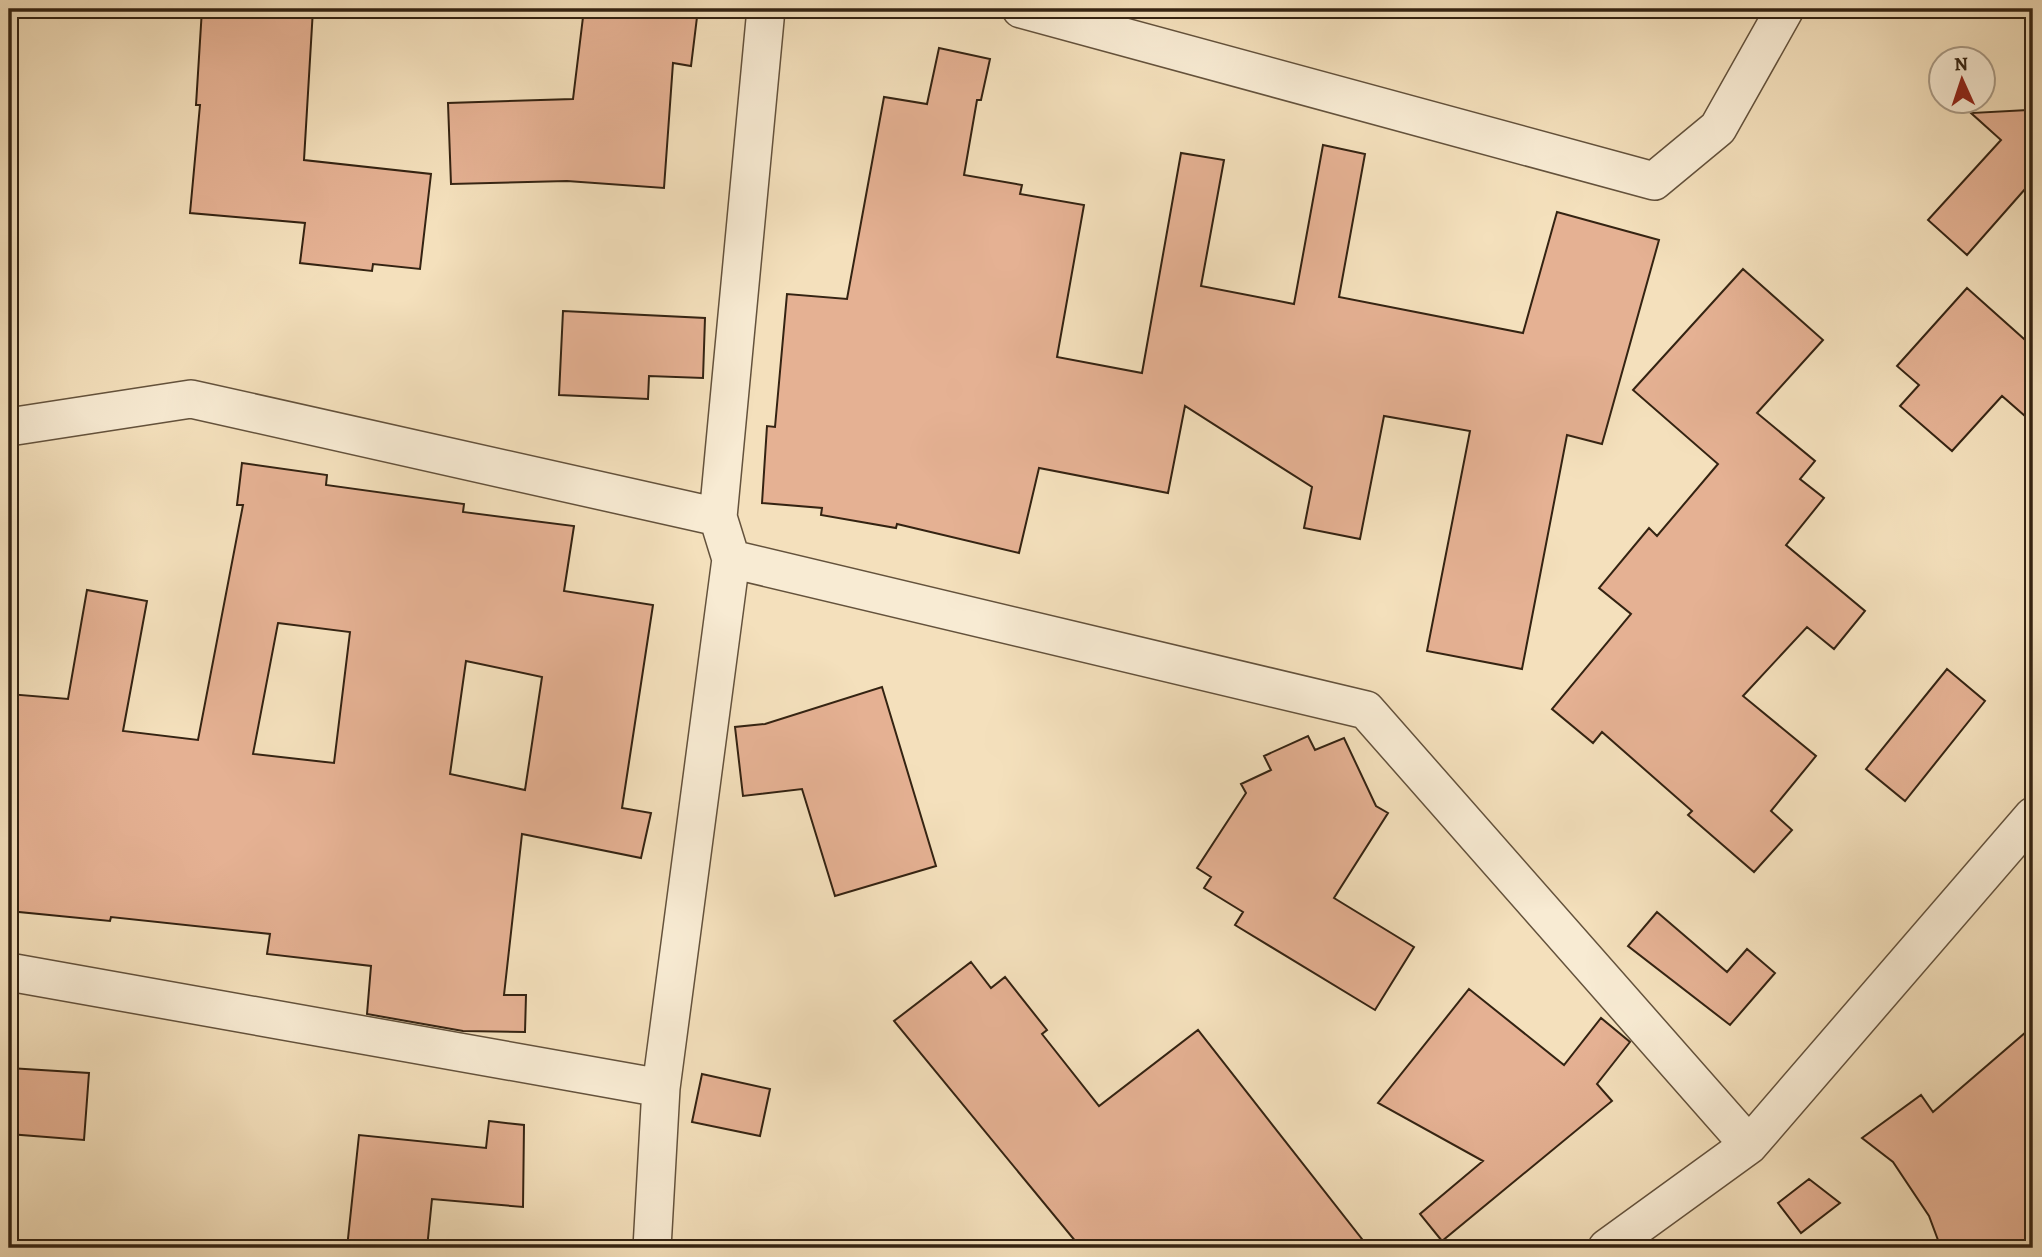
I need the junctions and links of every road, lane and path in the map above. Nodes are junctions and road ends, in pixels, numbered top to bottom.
1 (766, 9) edge
2 (1021, 9) edge
3 (1785, 9) edge
4 (9, 426) edge
5 (718, 517) junction
6 (731, 559) junction
7 (2033, 816) edge
8 (9, 972) edge
9 (661, 1088) junction
10 (1749, 1144) junction
11 (652, 1248) edge
12 (1607, 1248) edge

1 - 5 street
2 - 3 street
4 - 5 street
5 - 6 street
6 - 9 street
6 - 10 street
7 - 10 street
8 - 9 street
9 - 11 street
10 - 12 street

